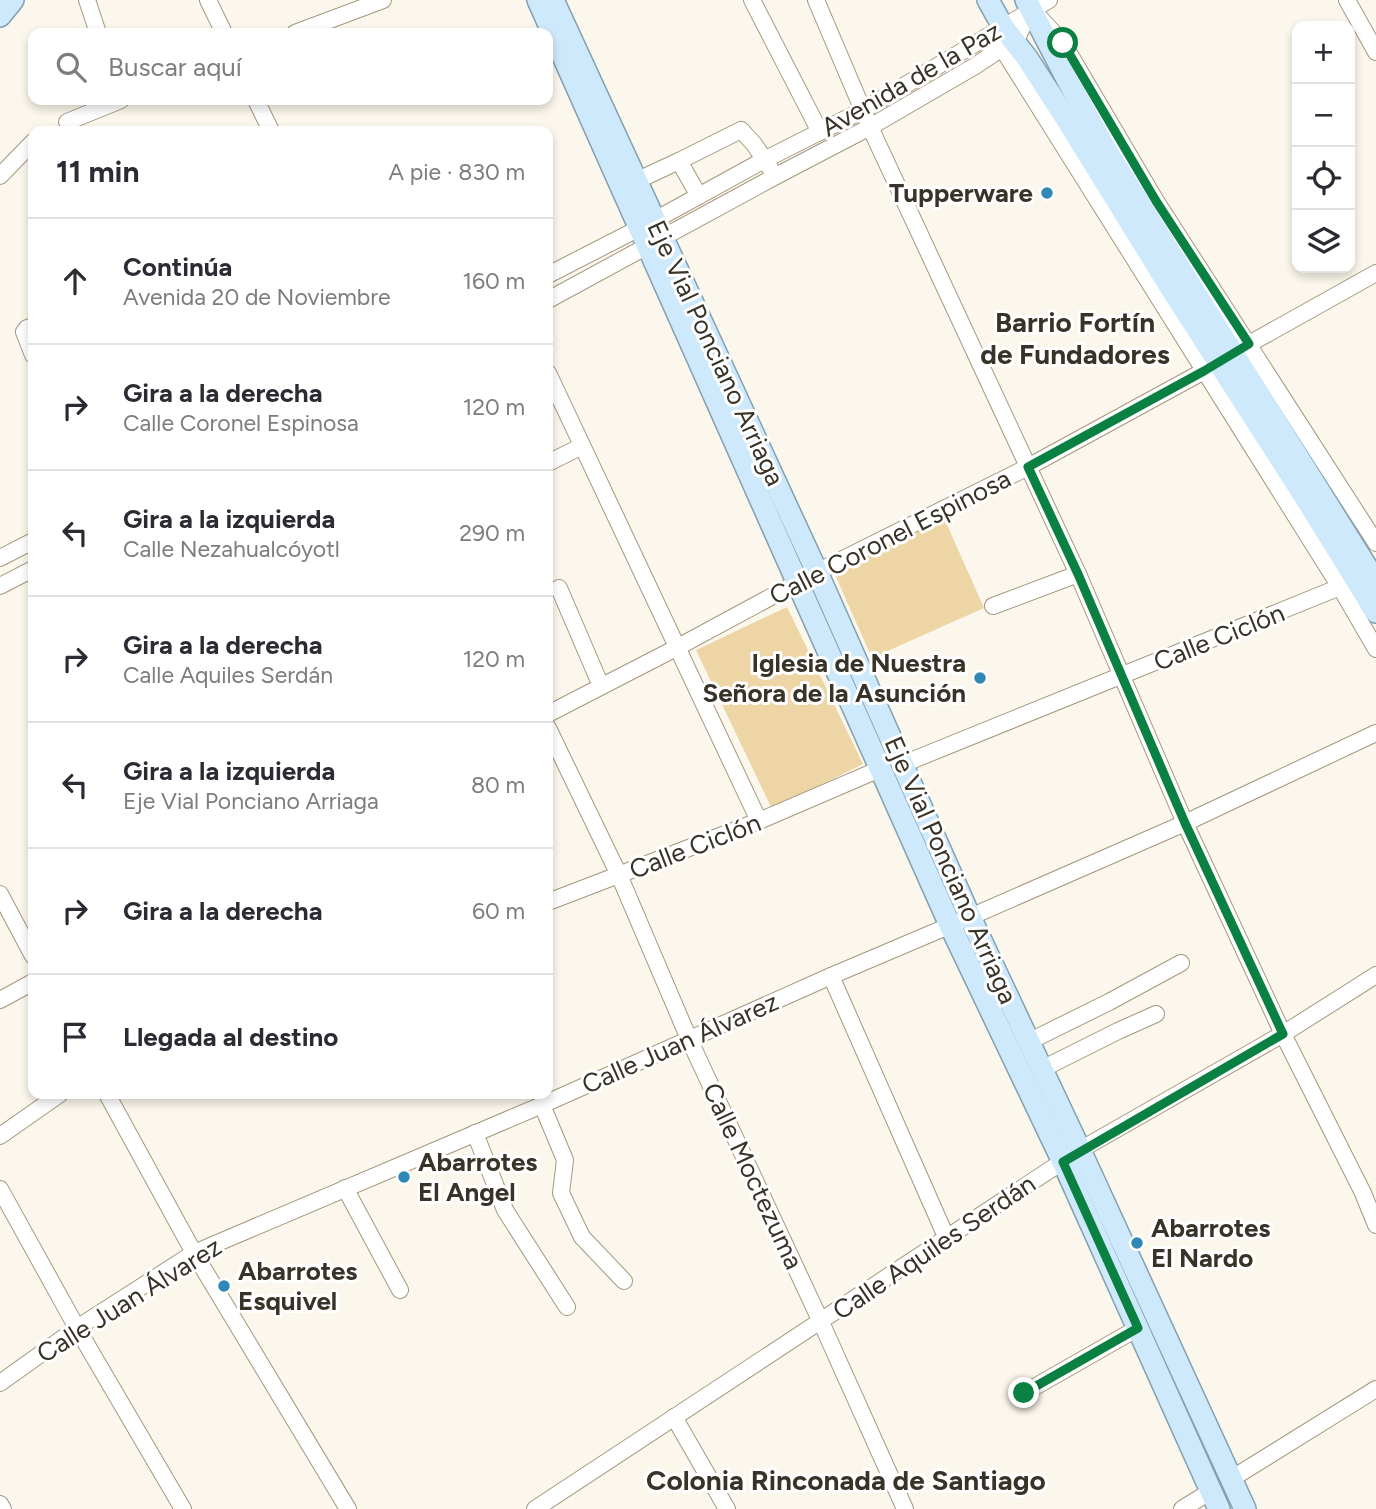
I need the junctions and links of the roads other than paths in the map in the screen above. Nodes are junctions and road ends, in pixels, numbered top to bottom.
1 (13, 0) edge
2 (87, 0) edge
3 (208, 0) edge
4 (383, 0) edge
5 (538, 0) edge
6 (553, 0) edge
7 (752, 0) edge
8 (816, 0) edge
9 (988, 0) edge
10 (1347, 0) edge
11 (1035, 3) edge
12 (0, 16) edge
13 (96, 28) edge
14 (222, 28) edge
15 (308, 28) edge
16 (552, 28) edge
17 (553, 31) edge
18 (1009, 37) junction
19 (1376, 52) edge
20 (1027, 58) junction
21 (1069, 83) junction
22 (1026, 86) junction
23 (108, 105) edge
24 (258, 105) edge
25 (863, 110) junction
26 (66, 122) dead end
27 (269, 126) edge
28 (870, 127) junction
29 (820, 132) junction
30 (28, 147) edge
31 (764, 160) junction
32 (679, 161) junction
33 (0, 176) edge
34 (776, 176) junction
35 (636, 180) junction
36 (699, 196) junction
37 (651, 233) junction
38 (553, 273) edge
39 (1374, 279) edge
40 (553, 297) edge
41 (1226, 358) junction
42 (553, 384) edge
43 (582, 446) junction
44 (553, 460) edge
45 (1028, 467) junction
46 (1376, 543) edge
47 (28, 544) edge
48 (0, 558) edge
49 (28, 572) edge
50 (817, 572) junction
51 (1078, 574) junction
52 (797, 582) junction
53 (1376, 582) edge
54 (0, 586) edge
55 (1340, 587) junction
56 (559, 588) dead end
57 (993, 606) dead end
58 (1376, 611) edge
59 (678, 647) junction
60 (1376, 649) edge
61 (1122, 676) junction
62 (601, 686) junction
63 (553, 711) edge
64 (1376, 733) edge
65 (553, 738) edge
66 (903, 764) junction
67 (880, 769) junction
68 (759, 821) junction
69 (1185, 823) junction
70 (619, 875) junction
71 (0, 894) edge
72 (553, 900) edge
73 (970, 917) junction
74 (950, 925) junction
75 (28, 947) edge
76 (1181, 963) dead end
77 (1376, 975) edge
78 (831, 976) junction
79 (28, 985) edge
80 (0, 1000) edge
81 (1104, 1005) junction
82 (1156, 1014) dead end
83 (1118, 1031) junction
84 (1283, 1034) junction
85 (689, 1039) junction
86 (1028, 1042) junction
87 (1042, 1069) junction
88 (53, 1099) edge
89 (110, 1099) edge
90 (542, 1105) junction
91 (475, 1133) junction
92 (0, 1136) edge
93 (1072, 1156) junction
94 (345, 1188) junction
95 (0, 1189) edge
96 (1376, 1225) edge
97 (947, 1239) junction
98 (194, 1253) junction
99 (624, 1281) dead end
100 (400, 1290) dead end
101 (567, 1307) dead end
102 (821, 1322) junction
103 (77, 1328) junction
104 (1138, 1328) junction
105 (0, 1383) edge
106 (1376, 1389) edge
107 (1024, 1393) dead end
108 (674, 1417) junction
109 (1231, 1479) junction
110 (1215, 1500) edge
111 (0, 1504) edge
112 (3, 1509) edge
113 (183, 1509) edge
114 (348, 1509) edge
115 (536, 1509) edge
116 (727, 1509) edge
117 (905, 1509) edge
118 (1182, 1509) edge
119 (1245, 1509) edge

1 - 12 main road
2 - 13 street
3 - 14 street
4 - 15 street
5 - 16 main road, Eje Vial Ponciano Arriaga
6 - 35 main road, Eje Vial Ponciano Arriaga
7 - 29 street
8 - 25 street
9 - 18 main road
10 - 19 street
11 - 18 street, Avenida de la Paz
11 - 21 main road
11 - 41 street
17 - 37 main road, Eje Vial Ponciano Arriaga
18 - 20 main road
18 - 21 main road
18 - 22 street
18 - 25 street, Avenida de la Paz
18 - 28 street, Avenida de la Paz
20 - 22 main road
20 - 41 main road
21 - 41 main road
22 - 41 street
23 - 26 street
24 - 27 street
25 - 28 street
25 - 29 street, Avenida de la Paz
28 - 34 street, Avenida de la Paz
28 - 45 street
29 - 31 street, Avenida de la Paz
30 - 33 street
31 - 32 street
31 - 34 street
31 - 36 street, Avenida de la Paz
32 - 35 street
32 - 36 street
34 - 37 street, Avenida de la Paz
35 - 37 main road, Eje Vial Ponciano Arriaga
36 - 37 street, Avenida de la Paz
37 - 38 street, Avenida de la Paz
37 - 40 street, Avenida de la Paz
37 - 50 main road, Eje Vial Ponciano Arriaga
37 - 52 main road, Eje Vial Ponciano Arriaga
39 - 41 street, Calle Coronel Espinosa
41 - 45 street, Calle Coronel Espinosa
41 - 46 street
41 - 53 main road
41 - 55 street
41 - 58 main road
42 - 43 street
43 - 44 street
43 - 59 street
45 - 50 street, Calle Coronel Espinosa
45 - 51 street
47 - 48 street
49 - 54 street
50 - 52 street, Calle Coronel Espinosa
50 - 66 main road, Eje Vial Ponciano Arriaga
51 - 57 street
51 - 61 street
52 - 59 street, Calle Coronel Espinosa
52 - 67 main road, Eje Vial Ponciano Arriaga
55 - 60 street
55 - 61 street, Calle Ciclón
56 - 62 street
59 - 62 street, Calle Coronel Espinosa
59 - 68 street
61 - 66 street, Calle Ciclón
61 - 69 street
62 - 63 street, Calle Coronel Espinosa
64 - 69 street, Calle Juan Álvarez
65 - 70 street, Calle Moctezuma
66 - 73 main road, Eje Vial Ponciano Arriaga
67 - 68 street, Calle Ciclón
67 - 74 main road, Eje Vial Ponciano Arriaga
68 - 70 street, Calle Ciclón
69 - 73 street, Calle Juan Álvarez
69 - 84 street
70 - 72 street, Calle Ciclón
70 - 85 street, Calle Moctezuma
71 - 75 street
73 - 74 street, Calle Juan Álvarez
73 - 86 main road, Eje Vial Ponciano Arriaga
74 - 78 street, Calle Juan Álvarez
74 - 93 main road, Eje Vial Ponciano Arriaga
76 - 81 street
77 - 84 street, Calle Aquiles Serdán
78 - 85 street, Calle Juan Álvarez
78 - 97 street
79 - 80 street
81 - 83 street
81 - 86 street
82 - 83 street
83 - 87 street
84 - 93 street, Calle Aquiles Serdán
84 - 96 street
85 - 90 street, Calle Juan Álvarez
85 - 102 street, Calle Moctezuma
86 - 87 main road, Eje Vial Ponciano Arriaga
87 - 93 main road, Eje Vial Ponciano Arriaga
88 - 92 street
89 - 98 street
90 - 91 street, Calle Juan Álvarez
90 - 99 street
91 - 94 street, Calle Juan Álvarez
91 - 101 street
93 - 97 street, Calle Aquiles Serdán
93 - 104 main road, Eje Vial Ponciano Arriaga
93 - 109 main road, Eje Vial Ponciano Arriaga
94 - 98 street, Calle Juan Álvarez
94 - 100 street
95 - 103 street
97 - 102 street, Calle Aquiles Serdán
98 - 103 street, Calle Juan Álvarez
98 - 114 street
102 - 108 street, Calle Aquiles Serdán
102 - 117 street, Calle Moctezuma
103 - 105 street, Calle Juan Álvarez
103 - 113 street
104 - 107 street
104 - 110 main road, Eje Vial Ponciano Arriaga
106 - 109 street
108 - 115 street, Calle Aquiles Serdán
108 - 116 street
109 - 119 main road, Eje Vial Ponciano Arriaga
110 - 118 street
111 - 112 street

